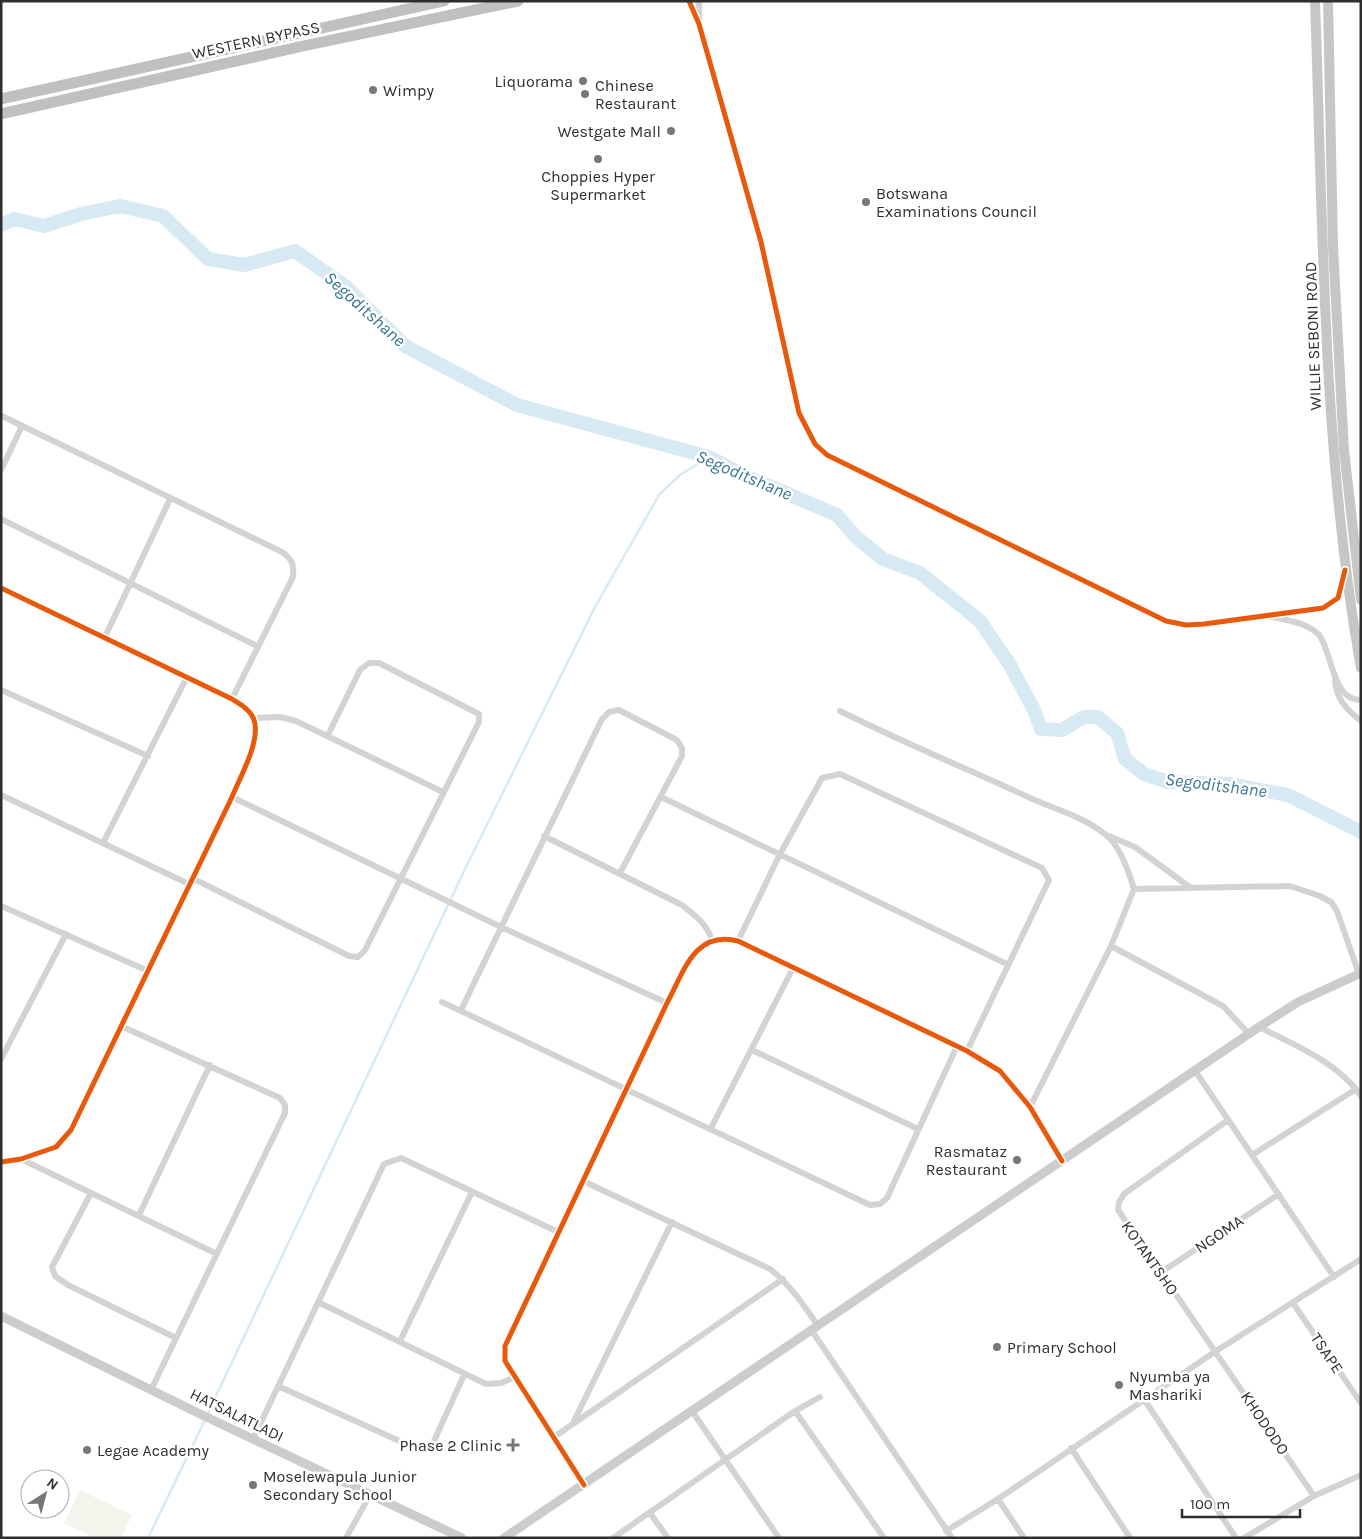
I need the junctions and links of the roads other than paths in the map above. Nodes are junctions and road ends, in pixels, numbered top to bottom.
1 (444, 1) edge
2 (518, 1) edge
3 (688, 1) edge
4 (699, 1) edge
5 (1315, 1) edge
6 (1328, 1) edge
7 (699, 24) junction
8 (1, 99) edge
9 (1, 114) edge
10 (2, 416) edge
11 (22, 426) junction
12 (1, 470) edge
13 (170, 499) junction
14 (1, 519) edge
15 (1345, 570) junction
16 (130, 583) junction
17 (1, 588) edge
18 (1361, 600) edge
19 (1266, 616) junction
20 (105, 637) junction
21 (257, 646) junction
22 (1361, 668) edge
23 (187, 677) junction
24 (1335, 679) junction
25 (1, 690) edge
26 (232, 699) junction
27 (1361, 700) edge
28 (840, 711) dead end
29 (254, 718) junction
30 (1361, 721) edge
31 (328, 735) junction
32 (148, 756) junction
33 (443, 792) junction
34 (1, 795) edge
35 (232, 797) junction
36 (661, 797) junction
37 (544, 836) junction
38 (1108, 836) junction
39 (103, 843) junction
40 (780, 854) junction
41 (620, 873) junction
42 (400, 878) junction
43 (191, 881) junction
44 (1191, 888) junction
45 (1134, 889) junction
46 (1, 906) edge
47 (501, 927) junction
48 (66, 934) junction
49 (712, 940) junction
50 (738, 941) junction
51 (1111, 946) junction
52 (1009, 965) junction
53 (794, 968) junction
54 (146, 970) junction
55 (1360, 974) edge
56 (442, 1002) dead end
57 (667, 1003) junction
58 (461, 1010) junction
59 (122, 1026) junction
60 (1259, 1027) junction
61 (1249, 1034) junction
62 (957, 1046) junction
63 (752, 1050) junction
64 (967, 1051) junction
65 (1, 1059) edge
66 (210, 1066) junction
67 (1196, 1072) junction
68 (627, 1089) junction
69 (1356, 1089) junction
70 (1361, 1096) edge
71 (1030, 1107) junction
72 (1228, 1120) junction
73 (711, 1128) junction
74 (918, 1129) junction
75 (1252, 1155) junction
76 (21, 1159) junction
77 (1062, 1161) junction
78 (1, 1162) edge
79 (583, 1181) junction
80 (472, 1192) junction
81 (91, 1193) junction
82 (1278, 1194) junction
83 (139, 1215) junction
84 (672, 1222) junction
85 (558, 1232) junction
86 (217, 1254) junction
87 (1361, 1259) edge
88 (1160, 1273) junction
89 (1334, 1277) junction
90 (783, 1280) junction
91 (318, 1302) junction
92 (1294, 1303) junction
93 (1, 1316) edge
94 (815, 1329) junction
95 (176, 1338) junction
96 (400, 1341) junction
97 (1216, 1351) junction
98 (464, 1375) junction
99 (516, 1377) junction
100 (278, 1386) junction
101 (151, 1390) junction
102 (820, 1397) dead end
103 (1144, 1399) junction
104 (1361, 1403) edge
105 (692, 1411) junction
106 (795, 1411) junction
107 (574, 1422) junction
108 (554, 1437) junction
109 (253, 1439) junction
110 (1071, 1448) junction
111 (726, 1459) junction
112 (1361, 1475) edge
113 (584, 1485) junction
114 (370, 1495) junction
115 (1314, 1496) junction
116 (998, 1499) junction
117 (650, 1512) junction
118 (946, 1531) junction
119 (346, 1538) edge
120 (462, 1538) edge
121 (504, 1538) edge
122 (613, 1538) edge
123 (668, 1538) edge
124 (779, 1538) edge
125 (884, 1538) edge
126 (952, 1538) edge
127 (1024, 1538) edge
128 (1130, 1538) edge
129 (1236, 1538) edge
130 (1244, 1538) edge

1 - 8 highway, WESTERN BYPASS
2 - 9 highway, WESTERN BYPASS
3 - 7 street
4 - 7 street
5 - 15 main road, WILLIE SEBONI ROAD
6 - 18 main road, WILLIE SEBONI ROAD
7 - 19 street
10 - 11 street
11 - 12 street
11 - 13 street
13 - 16 street
13 - 21 street
14 - 16 street
15 - 19 street
15 - 22 main road, WILLIE SEBONI ROAD
16 - 20 street
16 - 21 street
17 - 20 street
19 - 24 street
20 - 23 street
21 - 26 street
23 - 26 street
23 - 32 street
24 - 27 street
24 - 30 street
25 - 32 street
26 - 29 street
28 - 38 street
29 - 31 street
29 - 35 street
31 - 33 street
31 - 33 street
32 - 39 street
33 - 42 street
34 - 39 street
35 - 42 street
35 - 43 street
36 - 37 street
36 - 40 street
36 - 41 street
37 - 41 street
37 - 47 street
38 - 44 street
38 - 45 street
39 - 43 street
40 - 50 street
40 - 52 street
40 - 52 street
41 - 49 street
42 - 43 street
42 - 47 street
43 - 54 street
44 - 45 street
44 - 55 street
45 - 51 street
46 - 48 street
47 - 57 street
47 - 58 street
48 - 54 street
48 - 65 street
49 - 50 street
49 - 57 street
50 - 53 street
51 - 61 street
51 - 71 street
52 - 64 street
53 - 62 street
53 - 63 street
54 - 59 street
55 - 60 street
56 - 58 street
57 - 68 street
58 - 68 street
59 - 66 street
59 - 76 street
60 - 61 street
60 - 69 street
61 - 67 street
62 - 64 street
62 - 74 street
63 - 73 street
63 - 74 street
64 - 71 street
66 - 83 street
66 - 86 street
67 - 72 street
67 - 77 street
68 - 73 street
68 - 79 street
69 - 70 street
69 - 75 street
71 - 77 street
72 - 75 street
72 - 88 street, KOTANTSHO
73 - 74 street
75 - 82 street
76 - 78 street
76 - 81 street
77 - 94 street
79 - 84 street
79 - 85 street
80 - 85 street
80 - 91 street
80 - 96 street
81 - 83 street
81 - 95 street
82 - 88 street, NGOMA
82 - 89 street
83 - 86 street
84 - 90 street
84 - 107 street
85 - 99 street
86 - 95 street
87 - 89 street
88 - 97 street, KOTANTSHO
89 - 92 street
90 - 94 street
90 - 107 street
91 - 96 street
91 - 100 street
92 - 97 street
92 - 104 street, TSAPE
93 - 101 street, HATSALATLADI
94 - 105 street
94 - 118 street
95 - 101 street
96 - 98 street
97 - 103 street
97 - 115 street, KHODODO
98 - 99 street
98 - 100 street
99 - 108 street
100 - 109 street
101 - 109 street, HATSALATLADI
102 - 106 street
103 - 110 street
103 - 129 street
105 - 111 street
105 - 113 street
106 - 111 street
106 - 125 street
107 - 108 street
108 - 113 street
109 - 114 street, HATSALATLADI
110 - 116 street
110 - 128 street
111 - 117 street
111 - 124 street
112 - 115 street
113 - 121 street
114 - 119 street
114 - 120 street, HATSALATLADI
115 - 130 street
116 - 118 street
116 - 127 street
117 - 122 street
117 - 123 street
118 - 126 street

